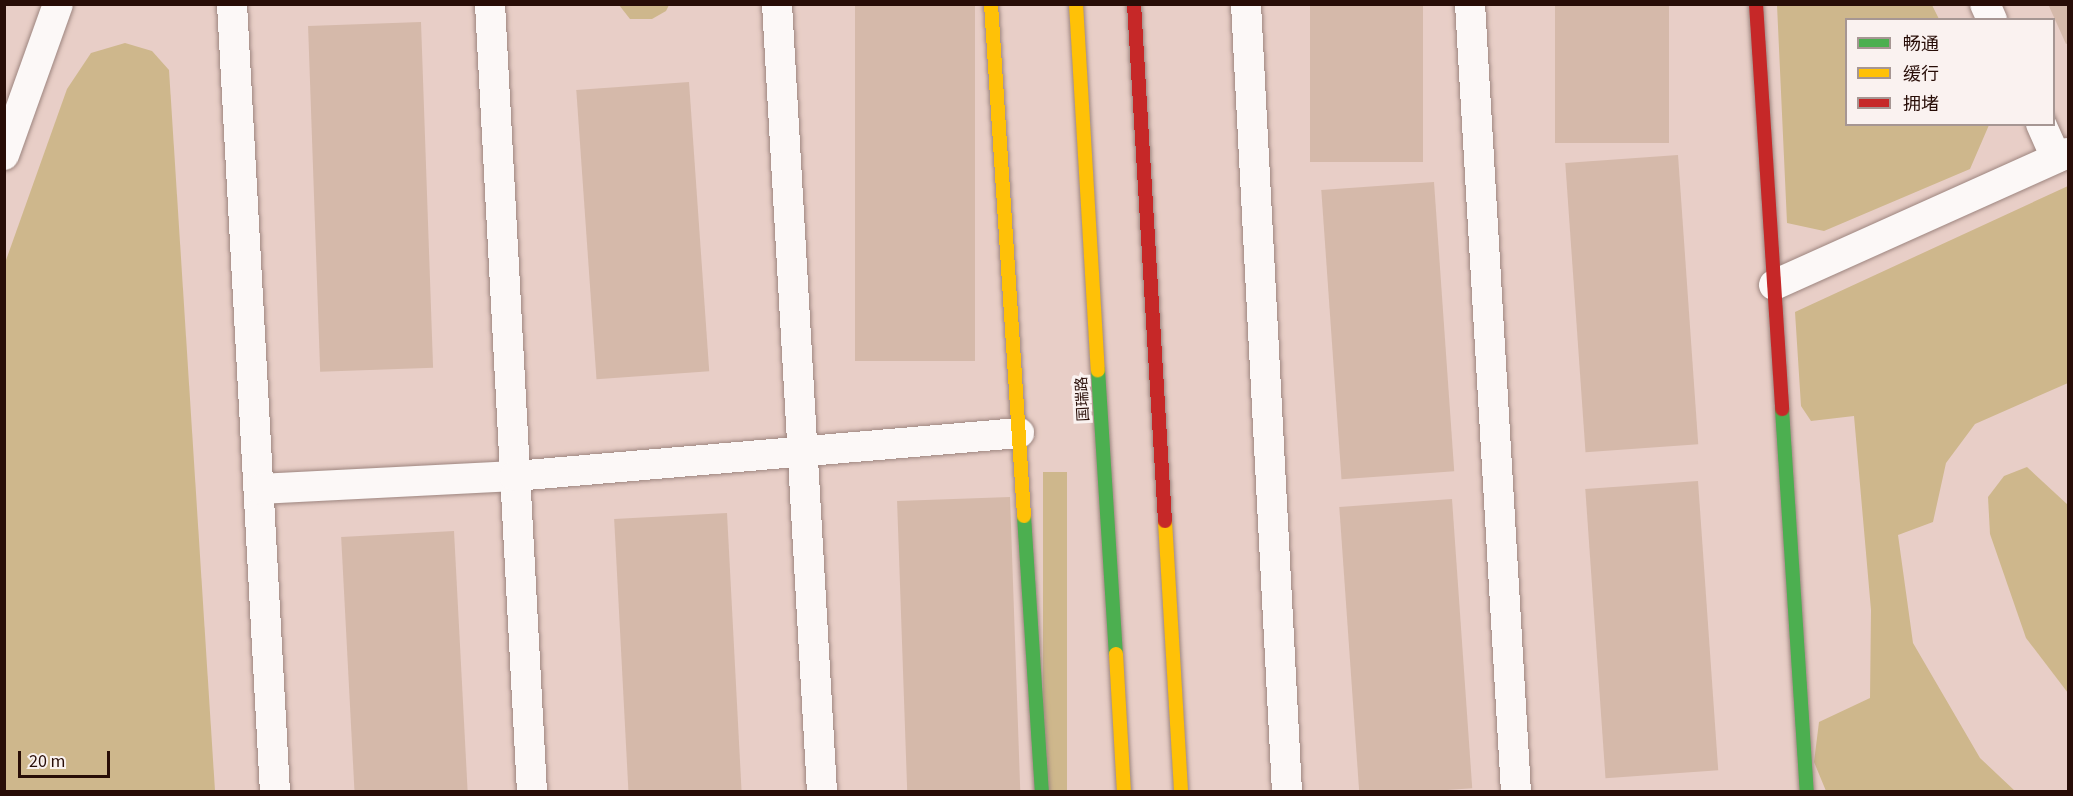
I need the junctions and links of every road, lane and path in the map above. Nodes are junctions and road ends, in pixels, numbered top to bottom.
1 (58, 4) edge
2 (232, 4) edge
3 (490, 4) edge
4 (777, 4) edge
5 (991, 4) edge
6 (1076, 4) edge
7 (1134, 4) edge
8 (1246, 4) edge
9 (1470, 4) edge
10 (1756, 4) edge
11 (1985, 4) edge
12 (1991, 18) edge
13 (2042, 126) edge
14 (4, 155) edge
15 (2062, 155) edge
16 (1774, 285) junction
17 (1019, 433) junction
18 (803, 451) junction
19 (515, 476) junction
20 (259, 489) junction
21 (275, 792) edge
22 (532, 792) edge
23 (822, 792) edge
24 (1042, 792) edge
25 (1124, 792) edge
26 (1181, 792) edge
27 (1287, 792) edge
28 (1516, 792) edge
29 (1807, 792) edge

1 - 14 street
2 - 20 street
3 - 19 street
4 - 18 street
5 - 17 street
6 - 25 street, 国瑞路
7 - 26 street
8 - 27 street
9 - 28 street
10 - 16 street
11 - 12 street
13 - 15 street
15 - 16 street
16 - 29 street
17 - 18 street
17 - 24 street
18 - 19 street
18 - 23 street
19 - 20 street
19 - 22 street
20 - 21 street

